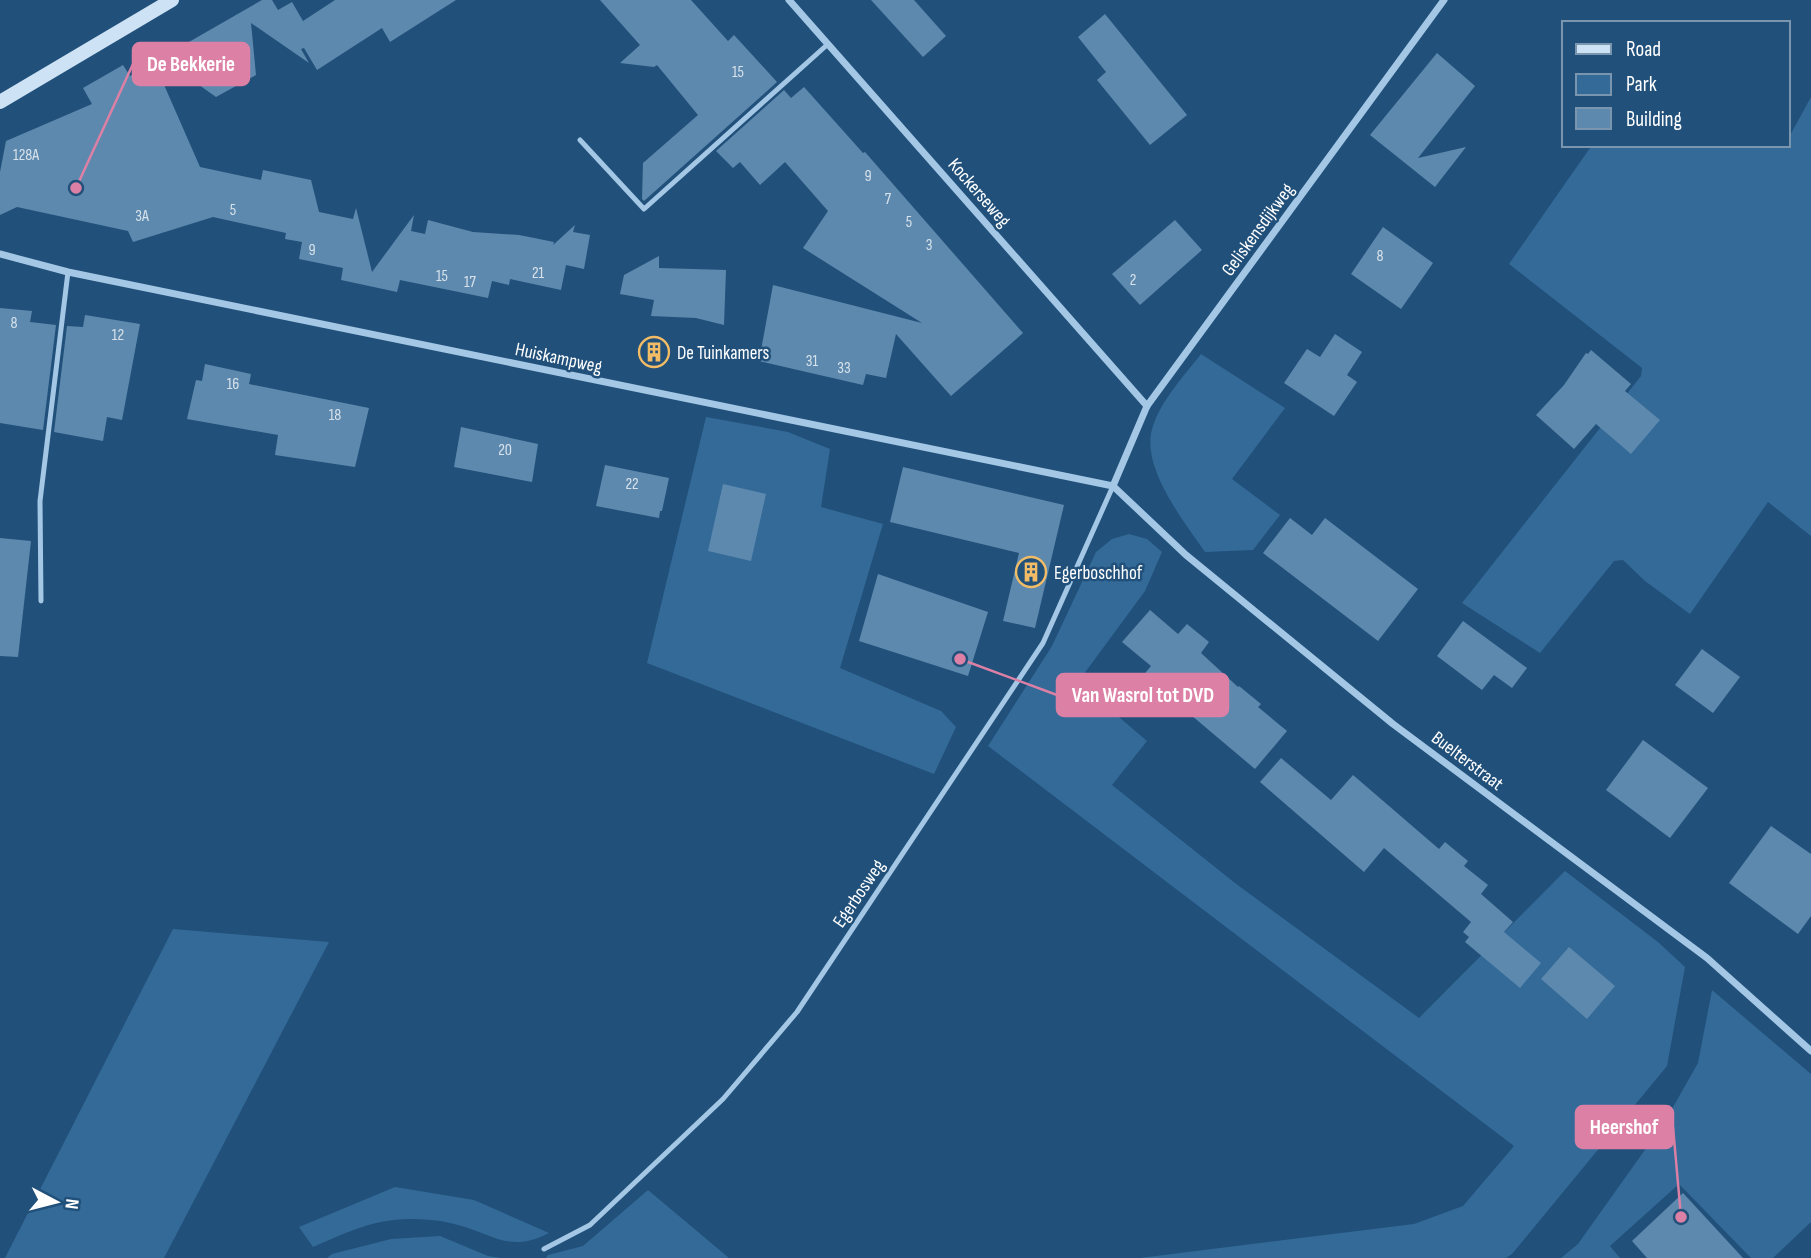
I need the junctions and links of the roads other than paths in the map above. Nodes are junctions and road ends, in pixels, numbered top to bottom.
1 (172, 0) edge
2 (789, 0) edge
3 (1444, 0) edge
4 (828, 44) junction
5 (0, 102) edge
6 (580, 140) dead end
7 (0, 254) edge
8 (68, 272) junction
9 (1147, 405) junction
10 (1113, 486) junction
11 (41, 601) dead end
12 (1811, 1051) edge
13 (544, 1249) dead end

1 - 5 street
2 - 4 street, Kockerseweg
3 - 9 street, Geliskensdijkweg
4 - 6 lane
4 - 9 street, Kockerseweg
7 - 8 street, Huiskampweg
8 - 10 street, Huiskampweg
8 - 11 lane
9 - 10 street, Geliskensdijkweg
10 - 12 street, Buelterstraat
10 - 13 lane, Egerbosweg

